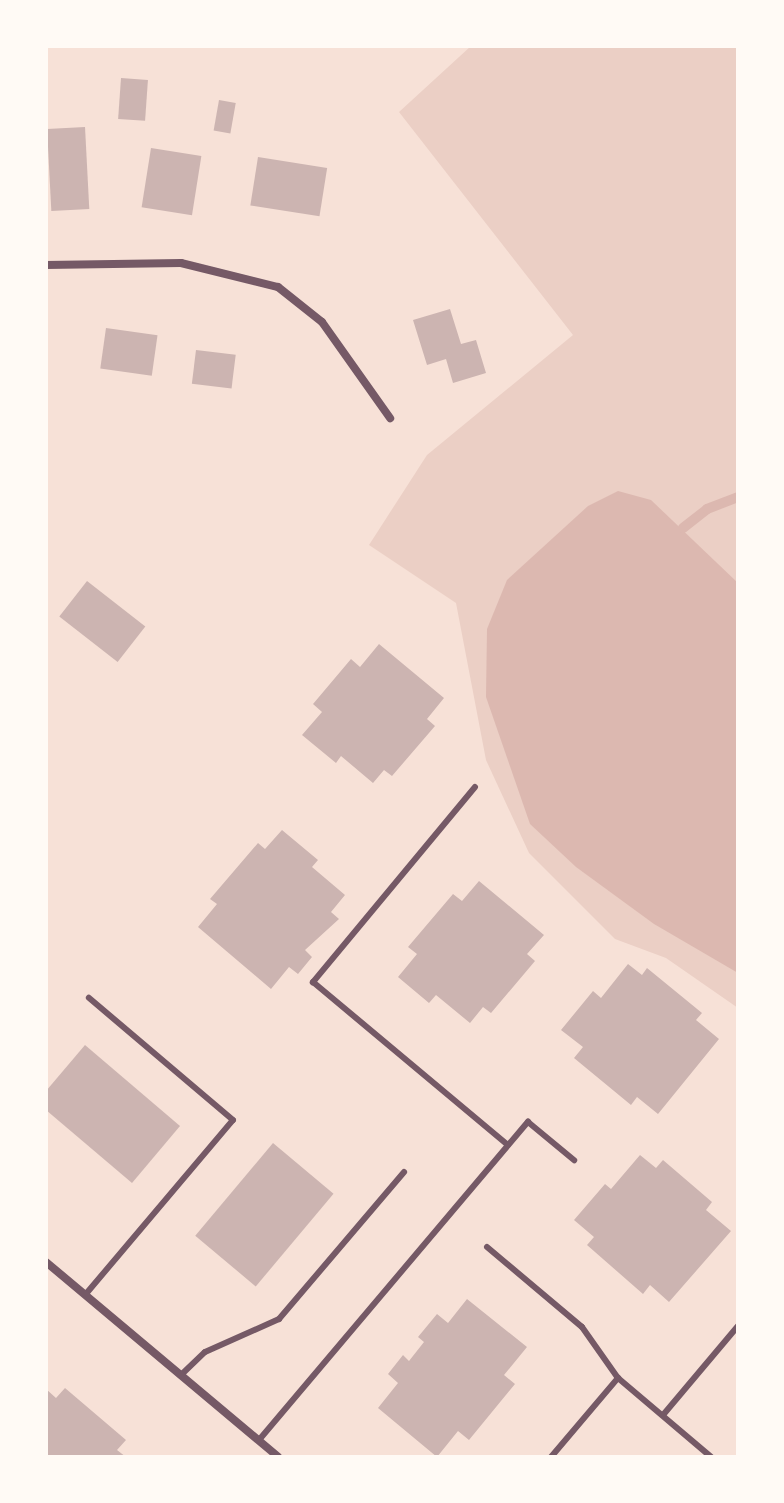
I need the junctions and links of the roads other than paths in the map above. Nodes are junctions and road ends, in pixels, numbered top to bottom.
1 (46, 265) edge
2 (390, 418) dead end
3 (475, 787) dead end
4 (89, 998) dead end
5 (508, 1145) junction
6 (574, 1160) dead end
7 (404, 1172) dead end
8 (487, 1247) dead end
9 (46, 1262) edge
10 (85, 1295) junction
11 (738, 1326) edge
12 (181, 1375) junction
13 (618, 1378) junction
14 (663, 1415) junction
15 (259, 1440) junction
16 (278, 1457) edge
17 (551, 1457) edge
18 (711, 1457) edge

1 - 2 street
3 - 5 lane
4 - 10 lane
5 - 6 lane
5 - 15 lane
7 - 12 lane
8 - 13 lane
9 - 10 street
10 - 12 street
11 - 14 lane
12 - 15 street
13 - 14 lane
13 - 17 lane
14 - 18 lane
15 - 16 street

